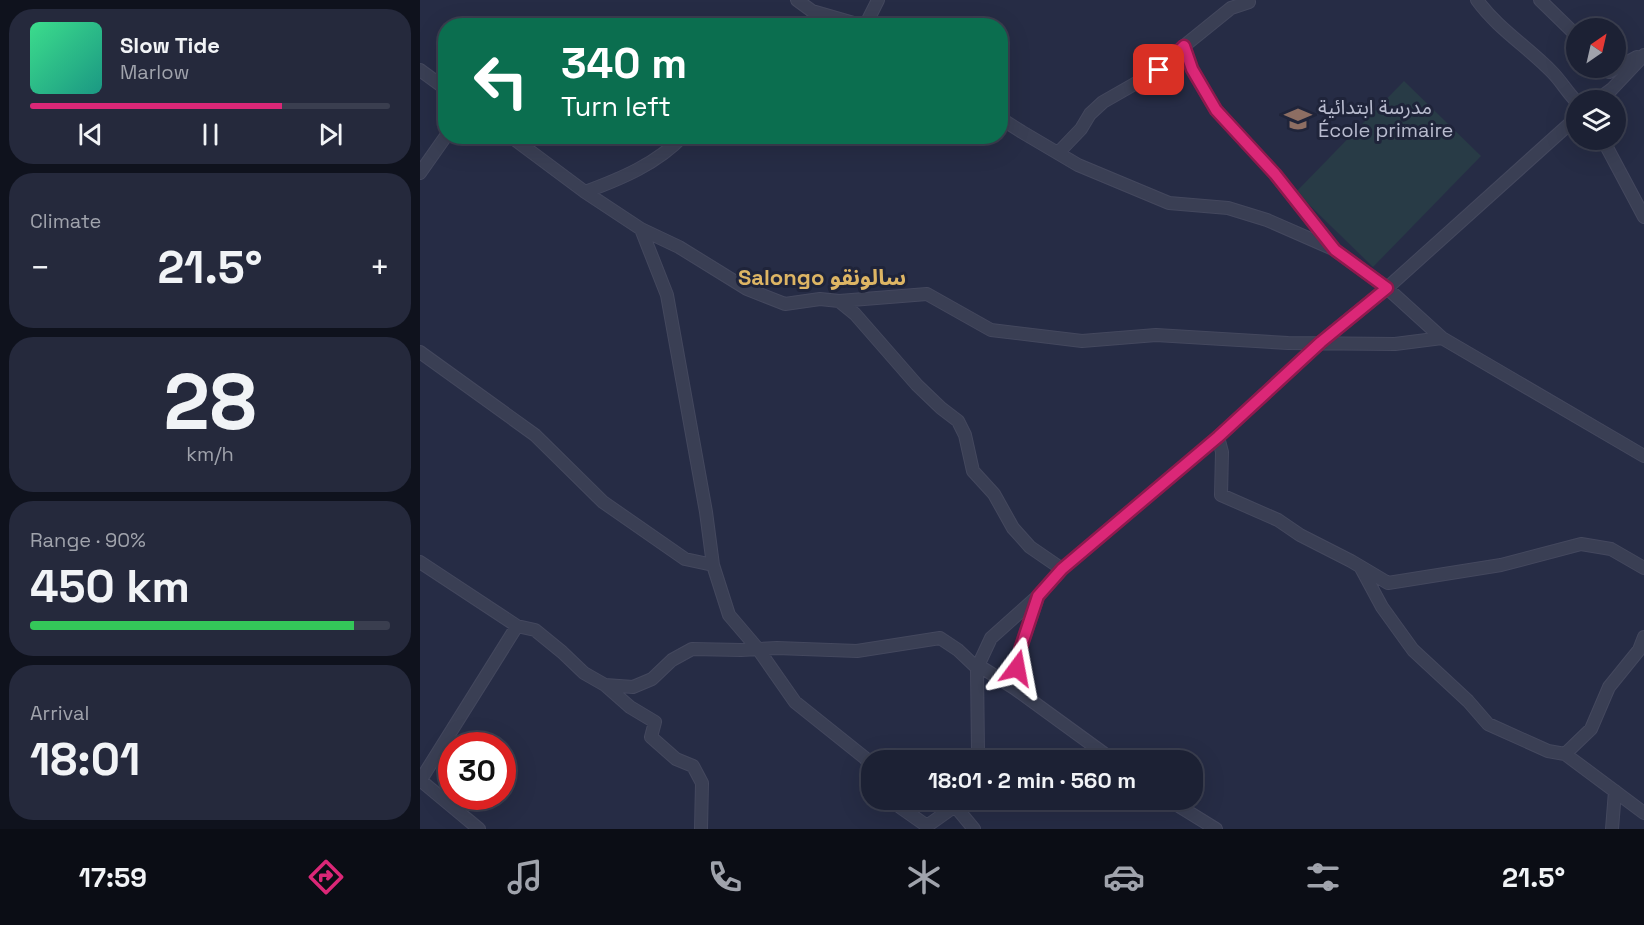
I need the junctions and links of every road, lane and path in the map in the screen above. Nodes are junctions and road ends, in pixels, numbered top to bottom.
1 (797, 0) edge
2 (878, 0) edge
3 (1248, 0) edge
4 (1477, 0) edge
5 (1540, 0) edge
6 (836, 18) edge
7 (868, 18) edge
8 (1566, 25) edge
9 (1184, 46) junction
10 (1644, 54) edge
11 (1626, 62) edge
12 (420, 70) edge
13 (1609, 78) edge
14 (438, 83) edge
15 (1612, 89) joint
16 (1566, 91) edge
17 (1008, 123) edge
18 (1566, 127) edge
19 (440, 144) edge
20 (521, 144) edge
21 (676, 144) edge
22 (1608, 150) edge
23 (1058, 153) junction
24 (420, 173) edge
25 (585, 192) junction
26 (1644, 217) edge
27 (641, 229) junction
28 (1335, 250) junction
29 (1387, 288) junction
30 (839, 301) junction
31 (1442, 338) junction
32 (1321, 342) junction
33 (420, 352) edge
34 (1218, 437) junction
35 (1644, 456) edge
36 (420, 562) edge
37 (713, 565) junction
38 (1360, 567) junction
39 (1644, 568) edge
40 (1062, 569) junction
41 (1038, 596) junction
42 (517, 626) junction
43 (1644, 637) edge
44 (758, 649) junction
45 (977, 668) junction
46 (605, 685) junction
47 (1014, 688) junction
48 (978, 750) edge
49 (1099, 750) edge
50 (1565, 753) junction
51 (861, 755) edge
52 (420, 780) edge
53 (1615, 791) junction
54 (904, 810) edge
55 (947, 810) edge
56 (961, 810) edge
57 (1185, 810) edge
58 (1644, 813) edge
59 (479, 829) edge
60 (701, 829) edge
61 (974, 829) edge
62 (1216, 829) edge
63 (1612, 829) edge

1 - 6 street
2 - 7 street
3 - 9 street
4 - 16 street
5 - 8 street
9 - 23 street
9 - 28 street
10 - 11 street
10 - 15 street
12 - 14 street
13 - 15 street
17 - 23 street
18 - 29 street
19 - 24 street
20 - 25 street
21 - 25 street
22 - 26 street
23 - 28 street
25 - 27 street
27 - 30 street
27 - 37 street
28 - 29 street
29 - 31 street
29 - 32 street
30 - 32 street
30 - 40 street
31 - 32 street
31 - 35 street
32 - 34 street
33 - 37 street
34 - 38 street
34 - 40 street
36 - 42 street
37 - 44 street
38 - 39 street
38 - 50 street
40 - 41 street
41 - 45 street
41 - 47 street
42 - 46 street
42 - 52 street
43 - 50 street
44 - 45 street
44 - 46 street
44 - 51 street
45 - 47 street
45 - 48 street
46 - 60 street
47 - 49 street
50 - 53 street
52 - 59 street
53 - 58 street
53 - 63 street
54 - 55 street
56 - 61 street
57 - 62 street

